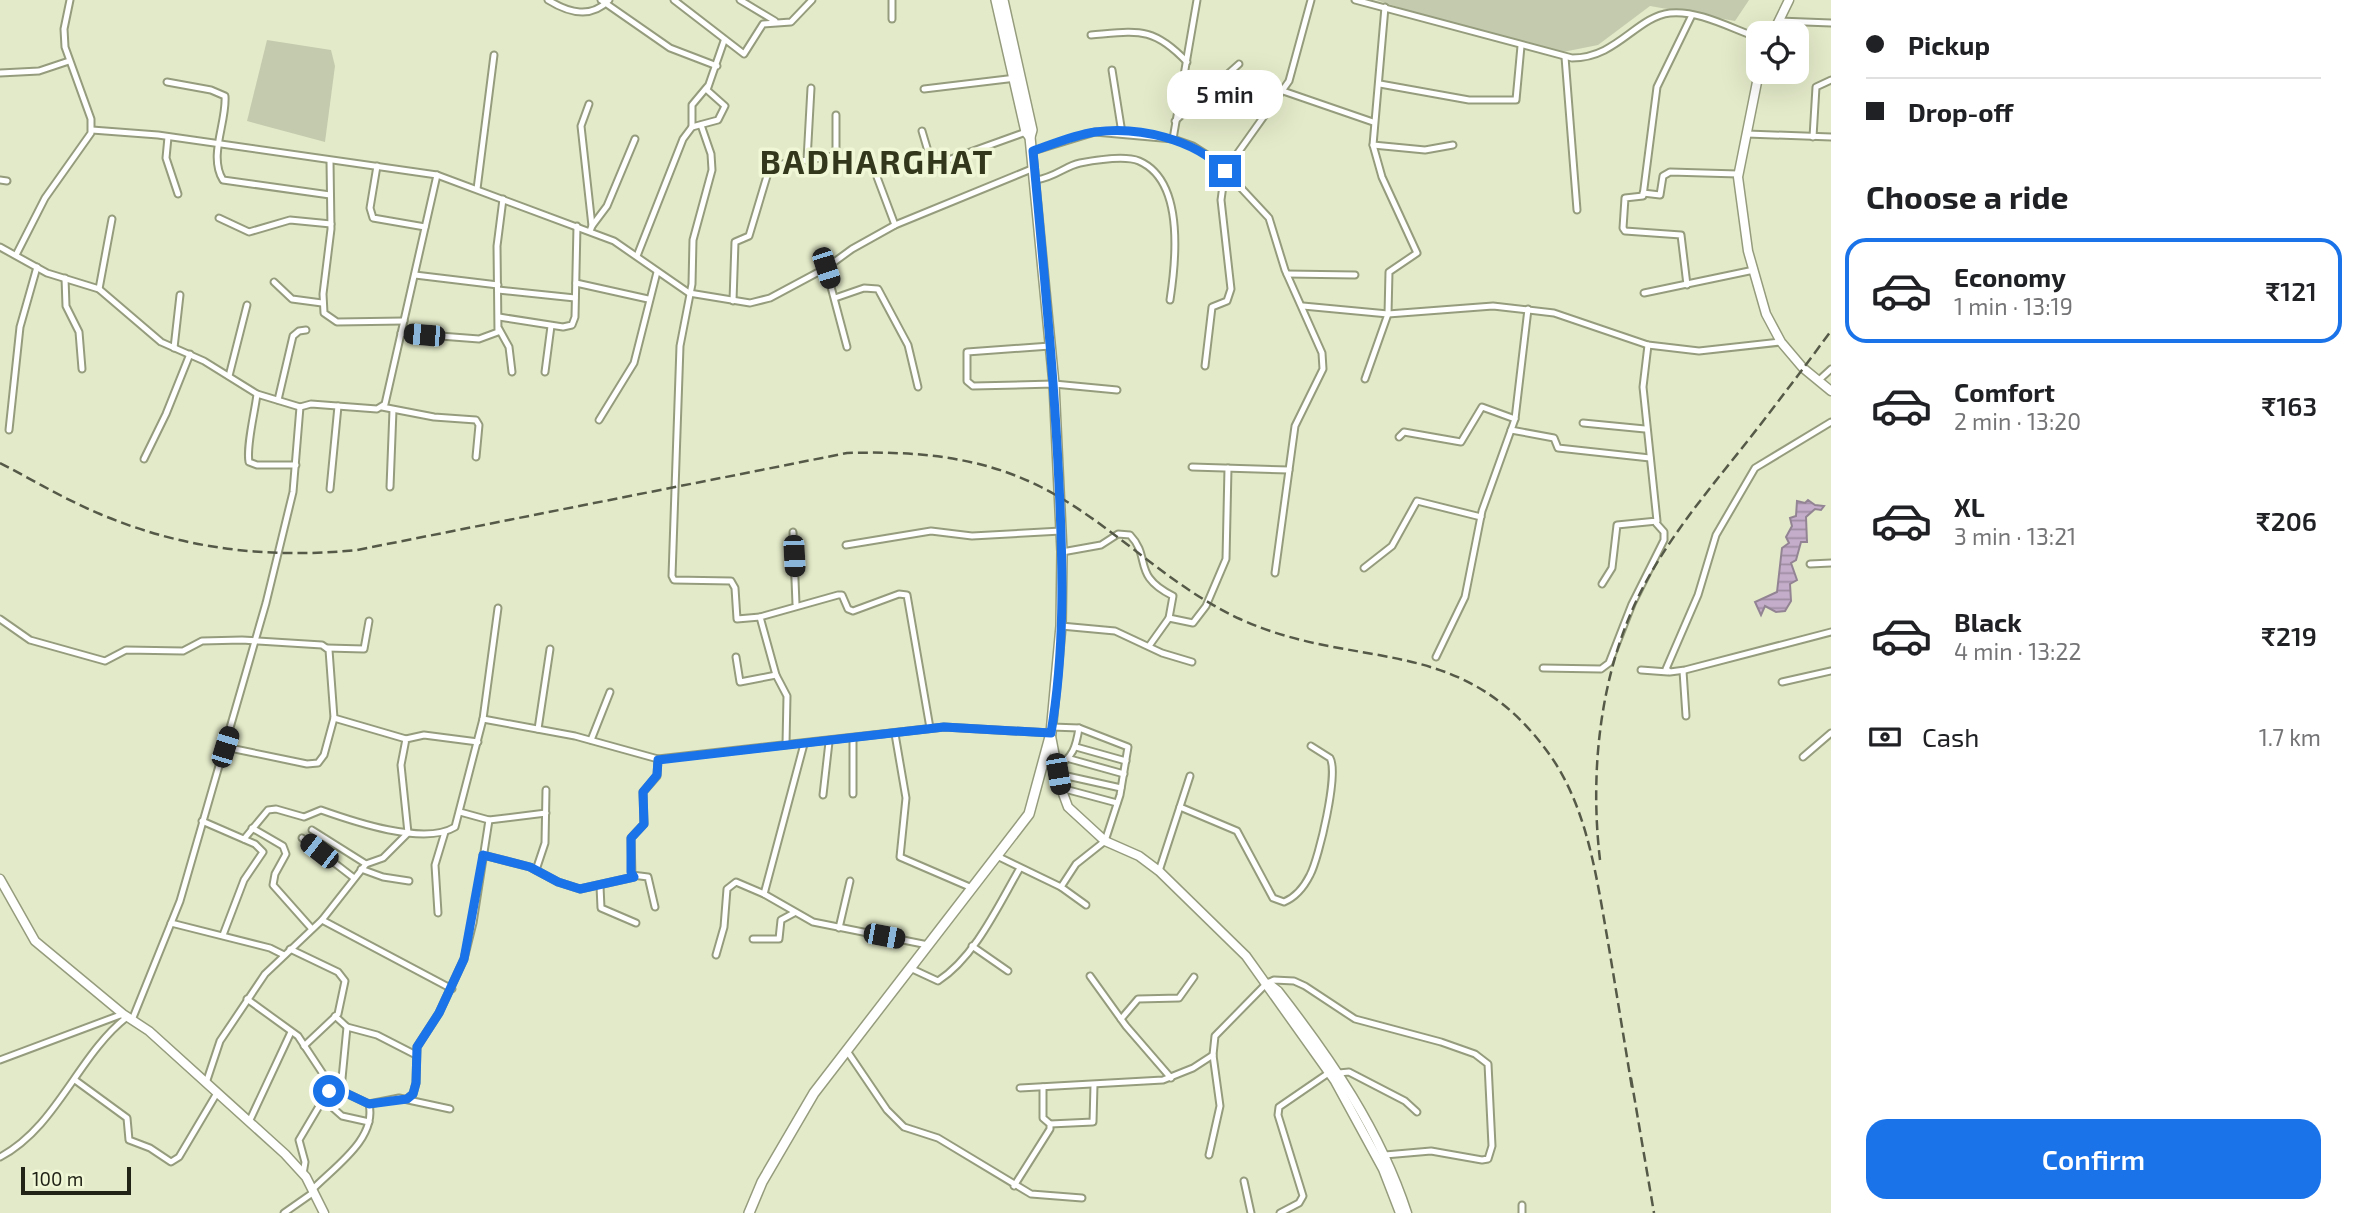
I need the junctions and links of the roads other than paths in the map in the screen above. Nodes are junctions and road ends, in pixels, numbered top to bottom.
1 (70, 0) edge
2 (548, 0) edge
3 (674, 0) edge
4 (740, 0) edge
5 (812, 0) edge
6 (892, 0) edge
7 (996, 0) edge
8 (1003, 0) edge
9 (1197, 0) edge
10 (1311, 0) edge
11 (1355, 0) edge
12 (1789, 0) edge
13 (606, 1) edge
14 (1368, 1) edge
15 (1385, 7) junction
16 (1692, 15) junction
17 (892, 19) dead end
18 (775, 21) junction
19 (1779, 21) edge
20 (1809, 22) edge
21 (1831, 23) edge
22 (1746, 34) edge
23 (1091, 35) dead end
24 (724, 41) junction
25 (1521, 46) junction
26 (494, 55) dead end
27 (1564, 57) junction
28 (69, 61) junction
29 (1187, 62) junction
30 (1239, 64) dead end
31 (717, 66) junction
32 (1112, 70) dead end
33 (0, 73) edge
34 (1016, 78) junction
35 (1831, 80) edge
36 (167, 82) dead end
37 (1380, 83) junction
38 (1756, 84) edge
39 (707, 87) junction
40 (811, 88) dead end
41 (924, 89) dead end
42 (1283, 91) junction
43 (589, 104) dead end
44 (836, 115) dead end
45 (1175, 121) junction
46 (1373, 122) junction
47 (701, 125) junction
48 (692, 127) junction
49 (92, 130) junction
50 (922, 131) dead end
51 (1122, 132) junction
52 (1028, 134) junction
53 (1745, 134) junction
54 (169, 137) junction
55 (1813, 137) junction
56 (1831, 137) edge
57 (635, 139) dead end
58 (1173, 139) junction
59 (219, 144) junction
60 (1373, 145) junction
61 (1453, 145) dead end
62 (1033, 151) junction
63 (807, 160) junction
64 (330, 161) junction
65 (377, 166) junction
66 (1034, 168) junction
67 (1225, 171) junction
68 (1738, 174) junction
69 (437, 175) junction
70 (877, 177) dead end
71 (1036, 180) junction
72 (477, 189) junction
73 (1643, 193) junction
74 (178, 194) dead end
75 (330, 195) junction
76 (503, 199) junction
77 (1577, 209) dead end
78 (219, 218) dead end
79 (111, 219) dead end
80 (331, 224) junction
81 (895, 225) junction
82 (577, 226) junction
83 (425, 227) junction
84 (591, 229) junction
85 (0, 247) edge
86 (16, 255) junction
87 (637, 256) junction
88 (37, 267) junction
89 (826, 268) junction
90 (1754, 270) junction
91 (657, 272) junction
92 (1287, 274) junction
93 (415, 275) junction
94 (1355, 275) dead end
95 (65, 278) junction
96 (274, 282) dead end
97 (576, 283) junction
98 (1688, 285) junction
99 (498, 287) junction
100 (99, 289) junction
101 (689, 293) junction
102 (1644, 293) dead end
103 (180, 295) dead end
104 (575, 298) junction
105 (835, 298) junction
106 (648, 299) junction
107 (1170, 300) dead end
108 (733, 301) junction
109 (322, 303) junction
110 (247, 305) dead end
111 (1303, 306) junction
112 (1528, 309) junction
113 (1388, 314) junction
114 (499, 317) junction
115 (404, 321) junction
116 (551, 326) junction
117 (499, 329) junction
118 (306, 330) dead end
119 (401, 333) junction
120 (1781, 342) junction
121 (1648, 345) junction
122 (1050, 346) junction
123 (847, 347) dead end
124 (174, 348) junction
125 (190, 354) junction
126 (1205, 366) dead end
127 (82, 369) dead end
128 (1831, 369) edge
129 (512, 372) dead end
130 (545, 372) dead end
131 (229, 376) junction
132 (1365, 379) dead end
133 (1819, 380) junction
134 (1054, 384) junction
135 (918, 387) dead end
136 (1117, 390) dead end
137 (1831, 391) edge
138 (257, 394) junction
139 (278, 400) junction
140 (338, 406) junction
141 (300, 407) junction
142 (382, 407) junction
143 (394, 410) junction
144 (1515, 419) junction
145 (599, 420) dead end
146 (1831, 422) edge
147 (1583, 423) dead end
148 (1645, 429) junction
149 (9, 430) dead end
150 (1511, 430) junction
151 (1399, 437) dead end
152 (476, 457) dead end
153 (1650, 458) junction
154 (144, 460) dead end
155 (296, 465) junction
156 (1192, 467) dead end
157 (1228, 468) junction
158 (1289, 470) junction
159 (390, 487) dead end
160 (330, 489) dead end
161 (1481, 517) junction
162 (1656, 523) junction
163 (1061, 531) junction
164 (793, 532) dead end
165 (846, 545) dead end
166 (1062, 552) junction
167 (1831, 563) edge
168 (1810, 564) dead end
169 (1364, 568) dead end
170 (1275, 573) dead end
171 (1602, 584) dead end
172 (796, 604) junction
173 (498, 608) dead end
174 (760, 617) junction
175 (1169, 618) junction
176 (0, 620) edge
177 (369, 621) dead end
178 (1061, 626) junction
179 (1831, 632) edge
180 (256, 640) junction
181 (1149, 646) junction
182 (327, 648) junction
183 (550, 649) dead end
184 (736, 657) dead end
185 (1436, 657) dead end
186 (1192, 662) dead end
187 (1543, 668) dead end
188 (1641, 670) dead end
189 (1683, 671) junction
190 (1831, 671) edge
191 (1668, 672) junction
192 (776, 675) junction
193 (1782, 682) dead end
194 (610, 692) dead end
195 (1686, 716) dead end
196 (334, 719) junction
197 (483, 719) junction
198 (930, 728) junction
199 (1079, 728) junction
200 (538, 729) junction
201 (1051, 730) junction
202 (1831, 733) edge
203 (895, 734) junction
204 (406, 739) junction
205 (853, 739) junction
206 (591, 740) junction
207 (478, 742) junction
208 (829, 742) junction
209 (786, 744) junction
210 (804, 744) junction
211 (1311, 746) dead end
212 (225, 747) junction
213 (1076, 747) junction
214 (1803, 757) dead end
215 (1070, 759) junction
216 (658, 760) junction
217 (1126, 761) junction
218 (1058, 770) junction
219 (1124, 774) junction
220 (1190, 776) dead end
221 (1061, 788) junction
222 (1121, 788) junction
223 (545, 790) dead end
224 (853, 794) dead end
225 (824, 795) dead end
226 (1117, 803) junction
227 (1180, 807) junction
228 (460, 812) junction
229 (546, 813) junction
230 (489, 820) junction
231 (202, 821) junction
232 (252, 828) junction
233 (312, 830) dead end
234 (408, 832) junction
235 (445, 832) junction
236 (302, 838) dead end
237 (244, 839) junction
238 (1105, 841) junction
239 (483, 855) junction
240 (997, 856) junction
241 (363, 867) junction
242 (1020, 868) junction
243 (536, 870) junction
244 (1159, 870) junction
245 (634, 877) junction
246 (354, 878) junction
247 (0, 879) edge
248 (409, 881) dead end
249 (850, 881) dead end
250 (600, 886) junction
251 (1061, 887) junction
252 (972, 888) junction
253 (764, 894) junction
254 (1086, 905) dead end
255 (656, 907) dead end
256 (438, 913) dead end
257 (794, 913) junction
258 (322, 920) junction
259 (171, 923) junction
260 (636, 923) dead end
261 (839, 928) junction
262 (312, 929) junction
263 (223, 935) junction
264 (753, 939) dead end
265 (928, 945) junction
266 (972, 946) junction
267 (290, 949) junction
268 (284, 955) junction
269 (716, 955) dead end
270 (910, 968) junction
271 (1008, 971) dead end
272 (1090, 976) dead end
273 (1194, 977) dead end
274 (1267, 983) junction
275 (452, 989) junction
276 (247, 999) junction
277 (335, 1016) junction
278 (127, 1017) junction
279 (1121, 1019) junction
280 (347, 1027) junction
281 (291, 1032) junction
282 (304, 1046) junction
283 (847, 1051) junction
284 (416, 1055) junction
285 (1213, 1055) junction
286 (0, 1060) edge
287 (1336, 1076) junction
288 (1171, 1078) junction
289 (75, 1080) junction
290 (206, 1083) junction
291 (1094, 1085) junction
292 (331, 1086) junction
293 (1043, 1087) junction
294 (1020, 1088) dead end
295 (341, 1089) junction
296 (217, 1093) junction
297 (407, 1099) junction
298 (324, 1100) junction
299 (369, 1104) junction
300 (450, 1109) dead end
301 (1417, 1112) dead end
302 (249, 1122) junction
303 (369, 1122) junction
304 (1050, 1124) junction
305 (1209, 1155) dead end
306 (1385, 1156) junction
307 (0, 1157) edge
308 (1387, 1168) junction
309 (303, 1174) junction
310 (1244, 1181) dead end
311 (1014, 1186) junction
312 (313, 1191) junction
313 (1082, 1198) dead end
314 (1522, 1205) dead end
315 (284, 1213) edge
316 (324, 1213) edge
317 (748, 1213) edge
318 (1251, 1213) edge
319 (1280, 1213) edge
320 (1401, 1213) edge
321 (1408, 1213) edge
322 (1522, 1213) edge

1 - 28 street
2 - 13 street
3 - 24 street
4 - 18 street
5 - 18 street
6 - 17 street
7 - 34 main road
8 - 52 main road
9 - 29 street
10 - 42 street
11 - 14 street
12 - 19 street
13 - 31 street
14 - 15 street
15 - 25 street
15 - 37 street
16 - 22 street
16 - 27 street
16 - 73 street
18 - 24 street
20 - 21 street
23 - 29 street
24 - 31 street
25 - 27 street
25 - 37 street
26 - 72 street
27 - 77 street
28 - 33 street
28 - 49 street
29 - 45 street
30 - 45 street
31 - 39 street
32 - 51 street
34 - 41 street
34 - 52 main road
35 - 55 street
36 - 59 street
37 - 46 street
38 - 53 street
39 - 47 street
39 - 48 street
40 - 63 street
42 - 46 street
42 - 67 street
43 - 84 street
44 - 63 street
45 - 58 street
46 - 60 street
47 - 48 street
47 - 101 street
48 - 87 street
49 - 54 street
49 - 86 street
50 - 52 street
51 - 58 street
51 - 62 street
52 - 62 main road
53 - 55 street
53 - 68 street
54 - 59 street
54 - 74 street
55 - 56 street
57 - 84 street
58 - 67 street
59 - 64 street
59 - 75 street
60 - 61 street
60 - 113 street
62 - 66 main road
63 - 108 street
64 - 65 street
64 - 75 street
65 - 69 street
65 - 83 street
66 - 71 main road
66 - 81 street
67 - 92 street
67 - 126 street
68 - 73 street
68 - 90 street
69 - 72 street
69 - 83 street
70 - 81 street
71 - 107 street
71 - 122 main road
72 - 76 street
73 - 98 street
75 - 80 street
76 - 82 street
76 - 99 street
78 - 80 street
79 - 100 street
80 - 109 street
81 - 89 street
82 - 84 street
82 - 97 street
83 - 93 street
84 - 87 street
85 - 86 street
86 - 88 street
87 - 91 street
88 - 95 street
88 - 149 street
89 - 105 street
89 - 108 street
90 - 98 street
90 - 120 street
91 - 101 street
91 - 106 street
92 - 94 street
92 - 111 street
93 - 99 street
93 - 115 street
95 - 100 street
95 - 127 street
96 - 109 street
97 - 104 street
97 - 106 street
98 - 102 street
99 - 104 street
99 - 114 street
100 - 124 street
101 - 108 street
101 - 174 street
103 - 124 street
104 - 116 street
105 - 123 street
105 - 135 street
106 - 145 street
109 - 115 street
110 - 131 street
111 - 113 street
111 - 158 street
112 - 113 street
112 - 121 street
112 - 144 street
113 - 132 street
114 - 116 street
114 - 117 street
115 - 119 street
116 - 130 street
117 - 119 street
117 - 129 street
118 - 139 street
119 - 142 street
120 - 121 street
120 - 133 street
121 - 148 street
122 - 134 main road
122 - 134 street
124 - 125 street
125 - 131 street
125 - 154 street
128 - 133 street
131 - 138 street
133 - 137 street
134 - 136 street
134 - 163 main road
138 - 139 street
138 - 155 street
139 - 141 street
140 - 141 street
140 - 142 street
140 - 160 street
141 - 155 street
142 - 143 street
143 - 152 street
143 - 159 street
144 - 150 street
144 - 151 street
146 - 191 street
147 - 148 street
148 - 153 street
150 - 153 street
150 - 161 street
153 - 162 street
155 - 180 street
156 - 157 street
157 - 158 street
157 - 175 street
158 - 170 street
161 - 169 street
161 - 185 street
162 - 171 street
162 - 187 street
163 - 165 street
163 - 166 main road
164 - 172 street
166 - 175 street
166 - 178 main road
167 - 168 street
172 - 174 street
172 - 198 street
173 - 197 street
174 - 192 street
175 - 181 street
176 - 180 street
177 - 182 street
178 - 181 street
178 - 201 main road
179 - 189 street
180 - 182 street
180 - 212 street
181 - 186 street
182 - 196 street
183 - 200 street
184 - 192 street
188 - 191 street
189 - 191 street
189 - 195 street
190 - 193 street
192 - 209 street
194 - 206 street
196 - 204 street
196 - 212 street
197 - 200 street
197 - 207 street
198 - 201 street
198 - 203 street
199 - 201 street
199 - 213 street
199 - 217 street
200 - 206 street
201 - 218 street
201 - 240 main road
202 - 214 street
203 - 205 street
203 - 252 street
204 - 207 street
204 - 234 street
205 - 208 street
205 - 224 street
206 - 216 street
207 - 228 street
208 - 210 street
208 - 225 street
209 - 210 street
209 - 216 street
210 - 253 street
211 - 227 street
212 - 231 street
213 - 215 street
213 - 217 street
215 - 218 street
215 - 219 street
216 - 245 street
217 - 219 street
218 - 221 street
218 - 222 street
219 - 222 street
220 - 227 street
221 - 226 street
221 - 238 street
222 - 226 street
223 - 229 street
226 - 238 street
227 - 244 street
228 - 230 street
228 - 235 street
229 - 230 street
229 - 243 street
230 - 239 street
231 - 237 street
231 - 259 street
232 - 234 street
232 - 237 street
232 - 262 street
233 - 241 street
234 - 235 street
234 - 241 street
235 - 256 street
236 - 246 street
237 - 263 street
238 - 244 street
238 - 251 street
239 - 243 street
239 - 275 street
240 - 242 street
240 - 252 main road
241 - 246 street
241 - 248 street
242 - 251 street
242 - 266 street
243 - 250 street
244 - 274 street
245 - 250 street
245 - 255 street
246 - 258 street
247 - 278 street
249 - 261 street
250 - 260 street
251 - 254 street
252 - 265 main road
253 - 257 street
253 - 269 street
257 - 261 street
257 - 264 street
258 - 262 street
258 - 275 street
259 - 263 street
259 - 278 street
261 - 265 street
262 - 267 street
263 - 268 street
265 - 270 main road
266 - 270 street
266 - 271 street
267 - 268 street
267 - 277 street
268 - 276 street
270 - 283 main road
272 - 279 street
273 - 279 street
274 - 285 street
274 - 287 street
274 - 306 street
275 - 284 street
276 - 281 street
276 - 290 street
277 - 280 street
277 - 282 street
278 - 286 street
278 - 289 street
278 - 290 street
279 - 288 street
280 - 284 street
280 - 295 street
281 - 282 street
281 - 302 street
282 - 292 street
283 - 311 street
283 - 317 main road
284 - 297 street
285 - 288 street
285 - 305 street
287 - 301 street
287 - 306 street
287 - 308 street
287 - 319 street
288 - 291 street
289 - 296 street
289 - 307 street
290 - 296 street
291 - 293 street
291 - 304 street
292 - 295 street
292 - 298 street
293 - 294 street
293 - 304 street
295 - 299 street
296 - 302 street
297 - 299 street
297 - 300 street
298 - 303 street
298 - 309 street
299 - 303 street
302 - 309 street
303 - 312 street
304 - 311 street
306 - 308 street
308 - 320 street
308 - 321 street
309 - 312 street
310 - 318 street
311 - 313 street
312 - 315 street
312 - 316 street
314 - 322 street

